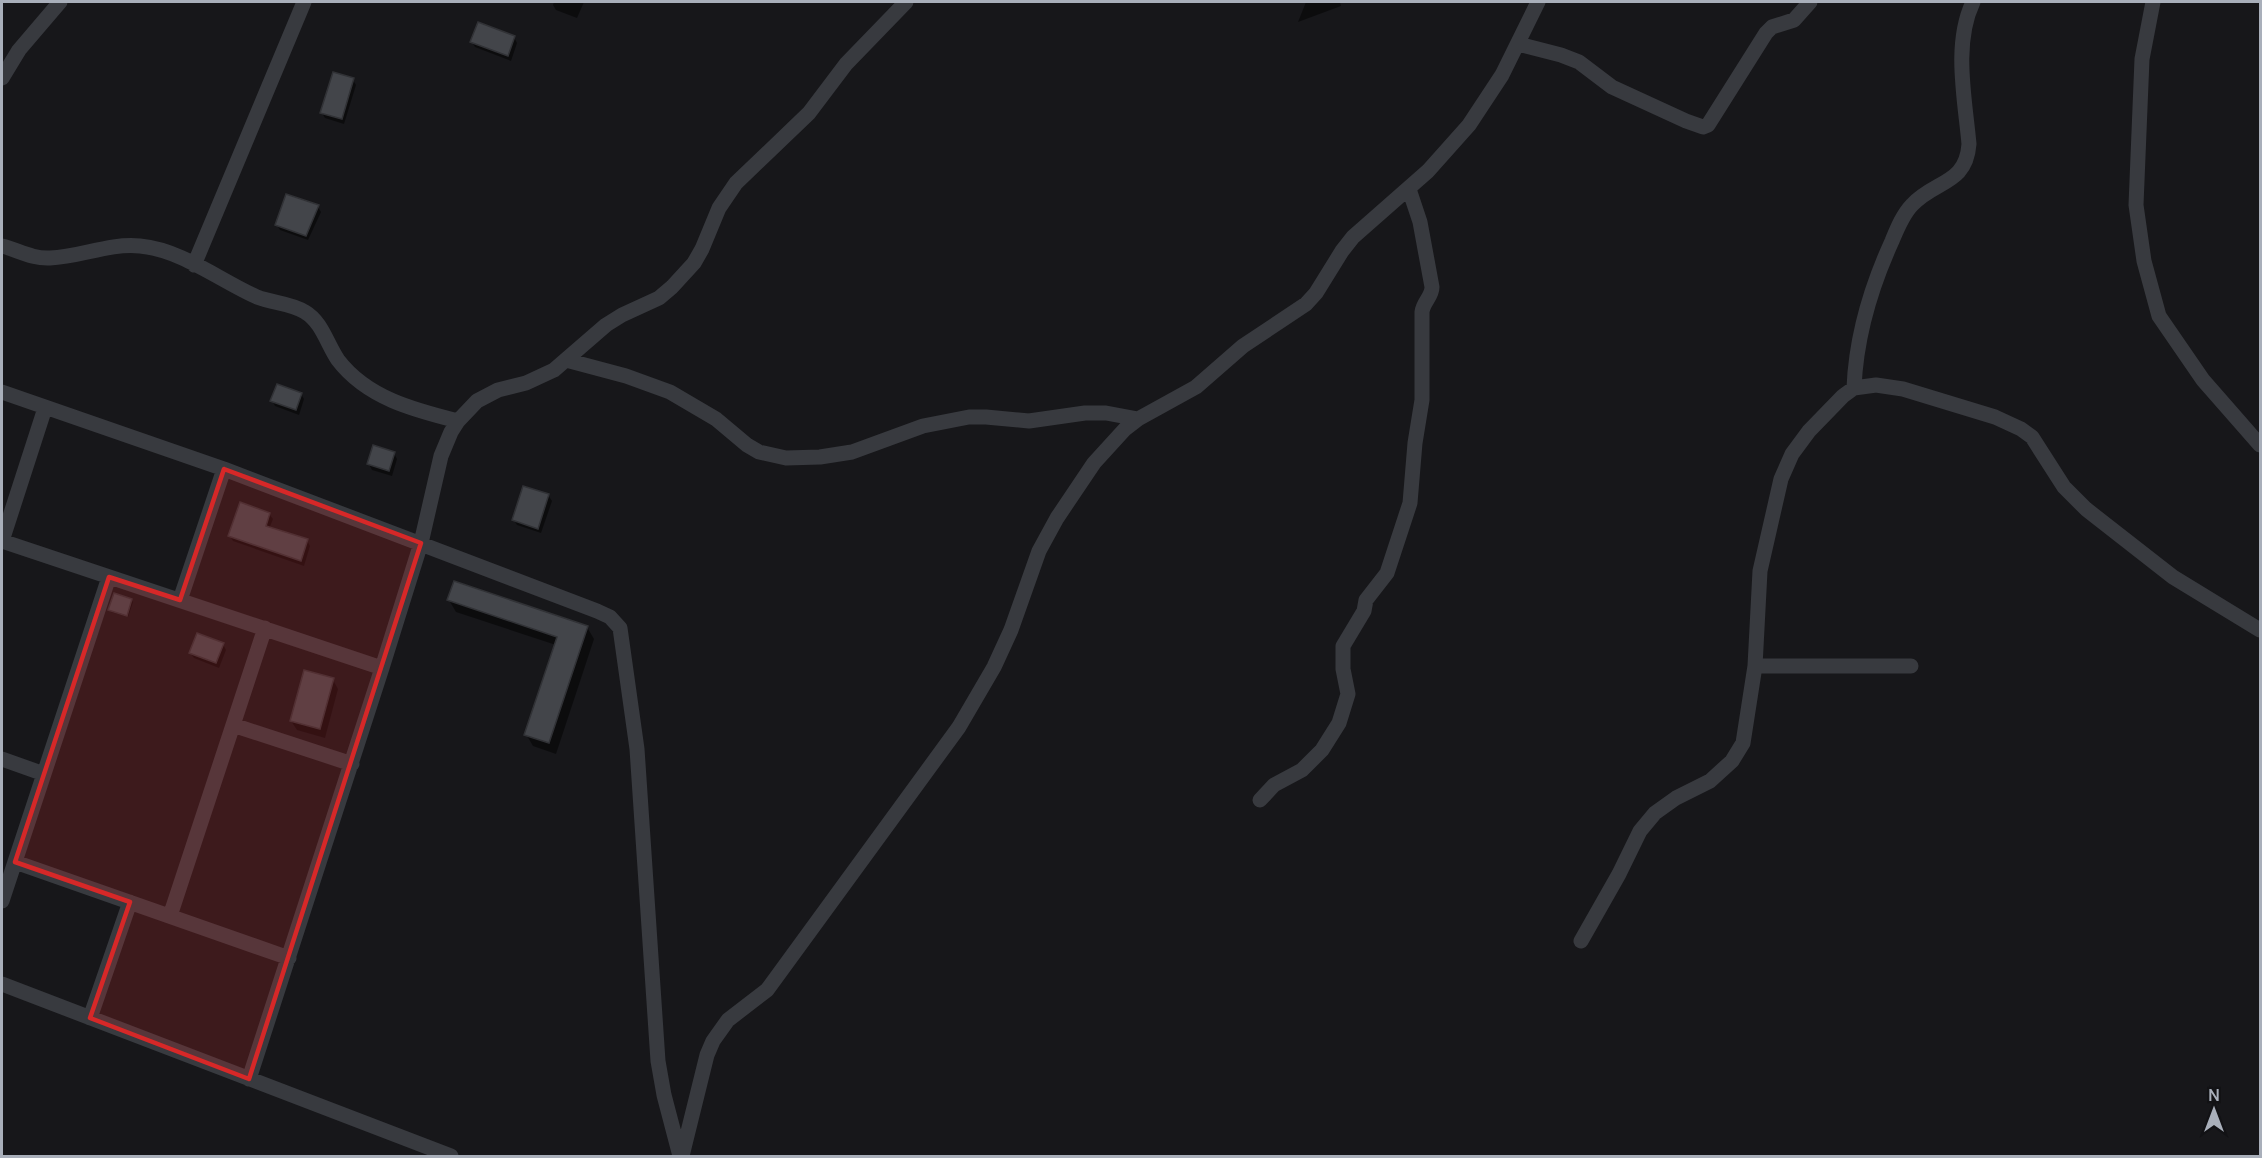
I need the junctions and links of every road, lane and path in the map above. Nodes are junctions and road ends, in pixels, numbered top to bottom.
1 (60, 2) edge
2 (304, 2) edge
3 (906, 2) edge
4 (1538, 2) edge
5 (1810, 2) edge
6 (1973, 2) edge
7 (2153, 2) edge
8 (1518, 44) junction
9 (2, 78) edge
10 (1409, 189) junction
11 (2, 246) edge
12 (194, 265) junction
13 (566, 360) junction
14 (1854, 388) junction
15 (2, 392) edge
16 (45, 408) junction
17 (1138, 419) junction
18 (458, 421) junction
19 (2260, 445) edge
20 (224, 469) junction
21 (2, 541) edge
22 (421, 543) junction
23 (109, 576) junction
24 (180, 600) junction
25 (265, 628) junction
26 (2260, 630) edge
27 (1755, 666) junction
28 (1911, 666) dead end
29 (382, 668) junction
30 (233, 725) junction
31 (2, 759) edge
32 (352, 764) junction
33 (44, 774) junction
34 (1260, 800) dead end
35 (15, 862) junction
36 (2, 901) edge
37 (130, 902) junction
38 (170, 916) junction
39 (1581, 941) dead end
40 (289, 958) junction
41 (2, 984) edge
42 (90, 1018) junction
43 (249, 1079) junction
44 (451, 1156) edge
45 (681, 1156) edge

1 - 9 street
2 - 12 street
3 - 13 street
4 - 8 street
5 - 8 street
6 - 14 street
7 - 19 street
8 - 10 street
10 - 17 street
10 - 34 street
11 - 12 street
12 - 18 street
13 - 17 street
13 - 18 street
14 - 26 street
14 - 27 street
15 - 16 street
16 - 20 street
16 - 21 street
17 - 45 street
18 - 22 street
20 - 22 street
20 - 24 street
21 - 23 street
22 - 29 street
22 - 45 street
23 - 24 street
23 - 33 street
24 - 25 street
25 - 29 street
25 - 30 street
27 - 28 street
27 - 39 street
29 - 32 street
30 - 32 street
30 - 38 street
31 - 33 street
32 - 40 street
33 - 35 street
35 - 36 street
35 - 37 street
37 - 38 street
37 - 42 street
38 - 40 street
40 - 43 street
41 - 42 street
42 - 43 street
43 - 44 street

